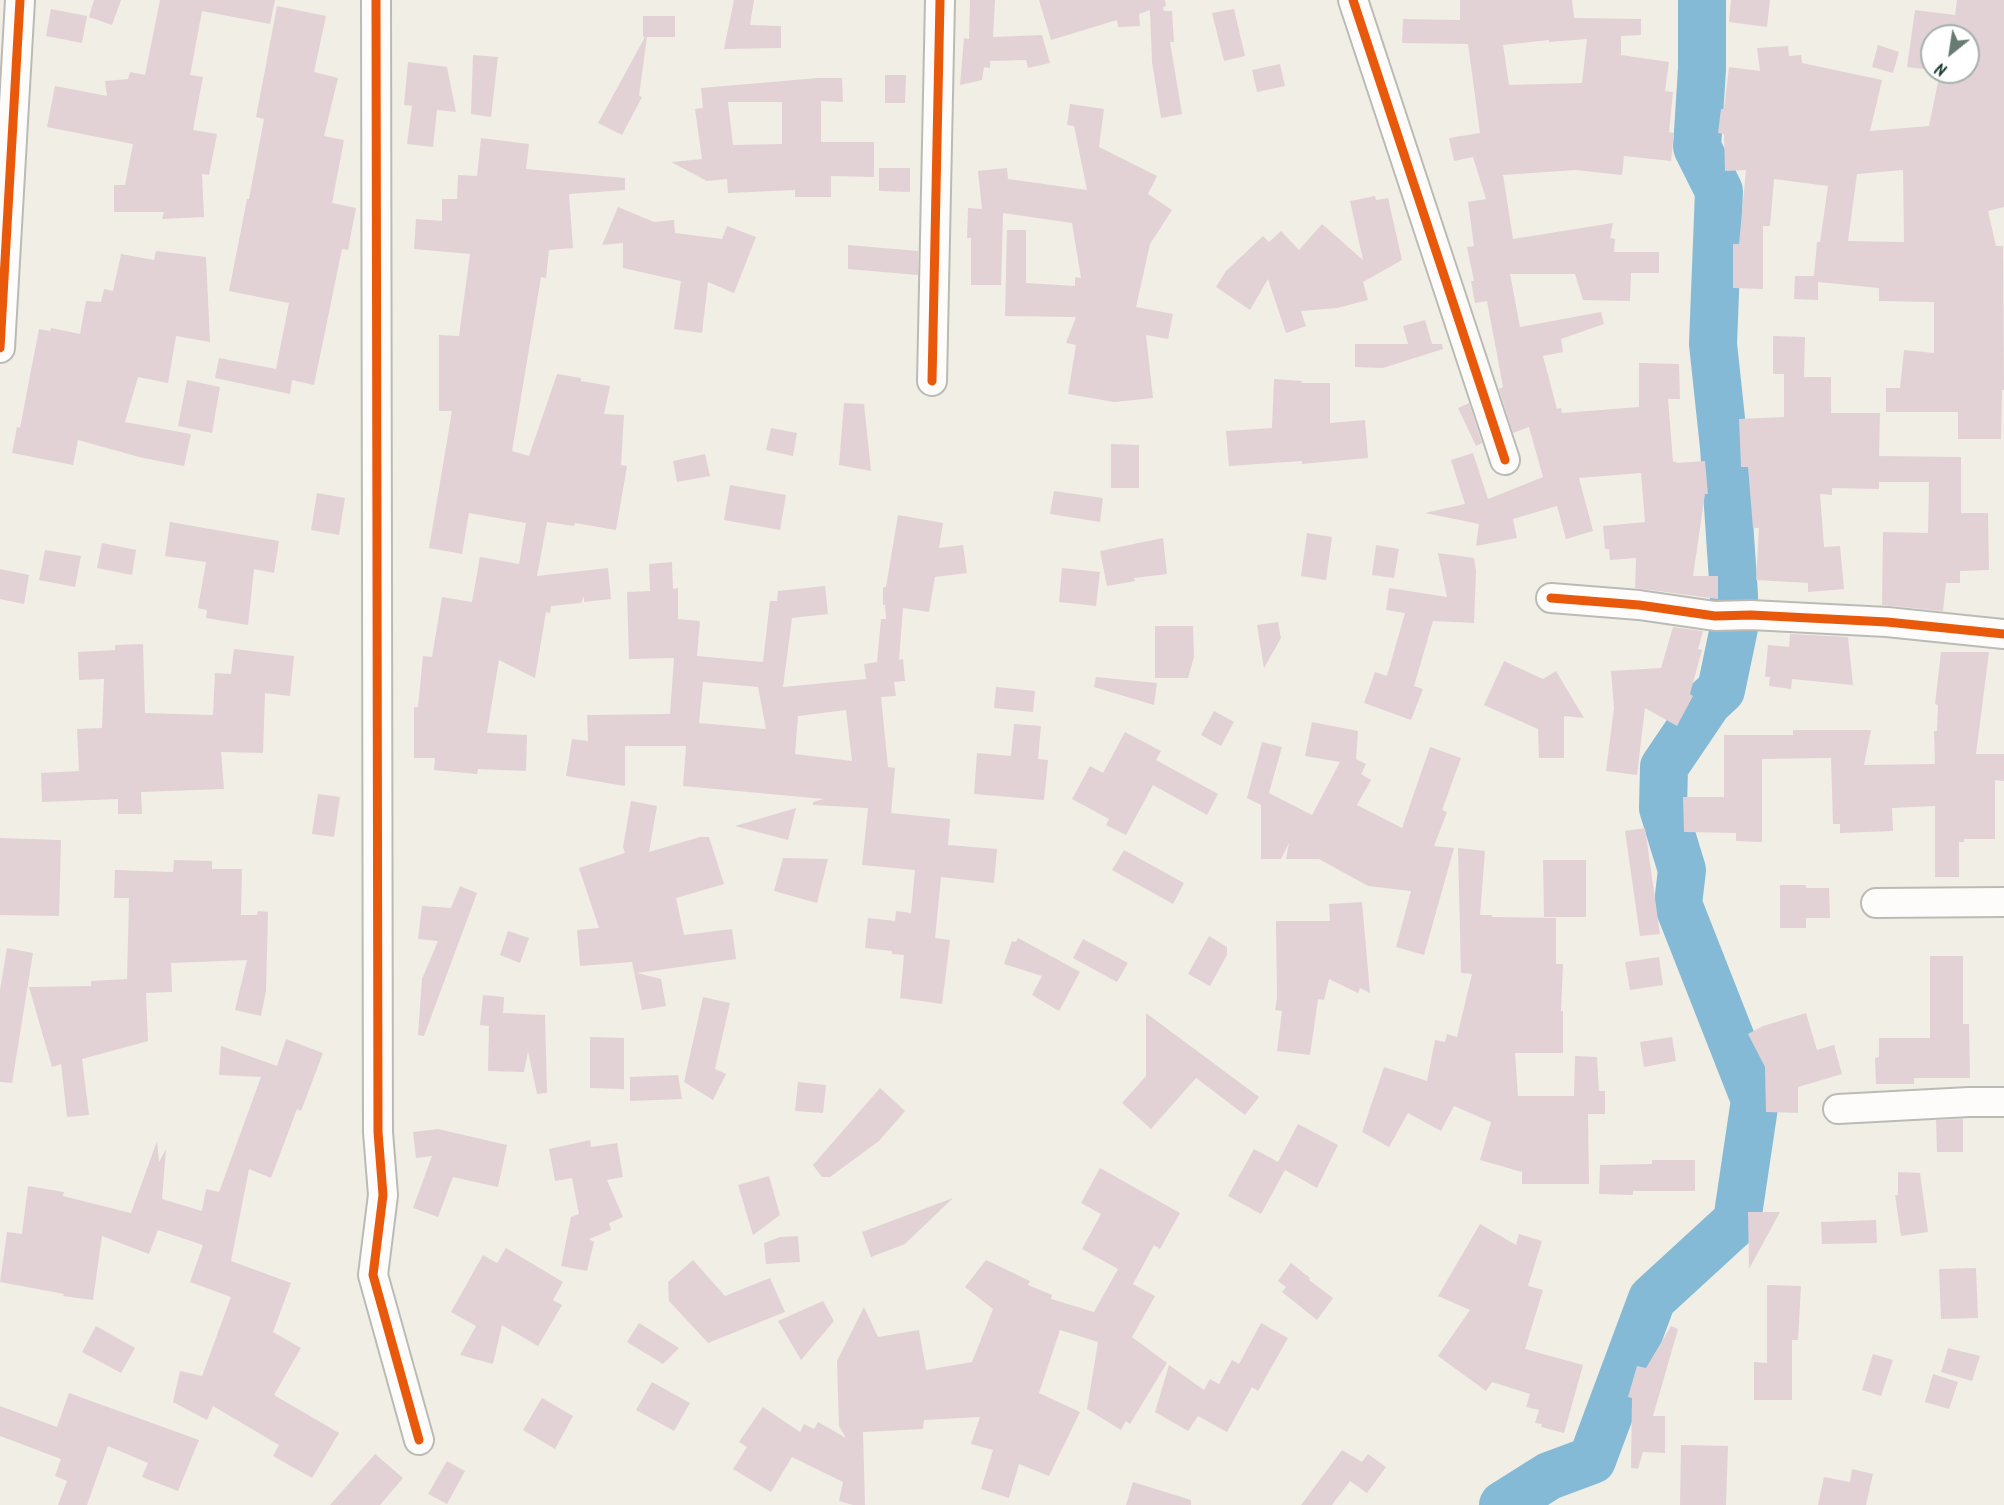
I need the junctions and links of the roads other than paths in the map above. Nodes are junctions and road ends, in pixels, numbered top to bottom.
1 (20, 0) edge
2 (376, 0) edge
3 (940, 0) edge
4 (1353, 0) edge
5 (0, 348) edge
6 (932, 381) dead end
7 (1505, 460) dead end
8 (1551, 598) dead end
9 (2004, 634) edge
10 (2004, 902) edge
11 (1876, 903) dead end
12 (2004, 1102) edge
13 (1838, 1109) dead end
14 (419, 1440) dead end

1 - 5 street
2 - 14 street
3 - 6 street
4 - 7 street
8 - 9 street
10 - 11 street
12 - 13 street

